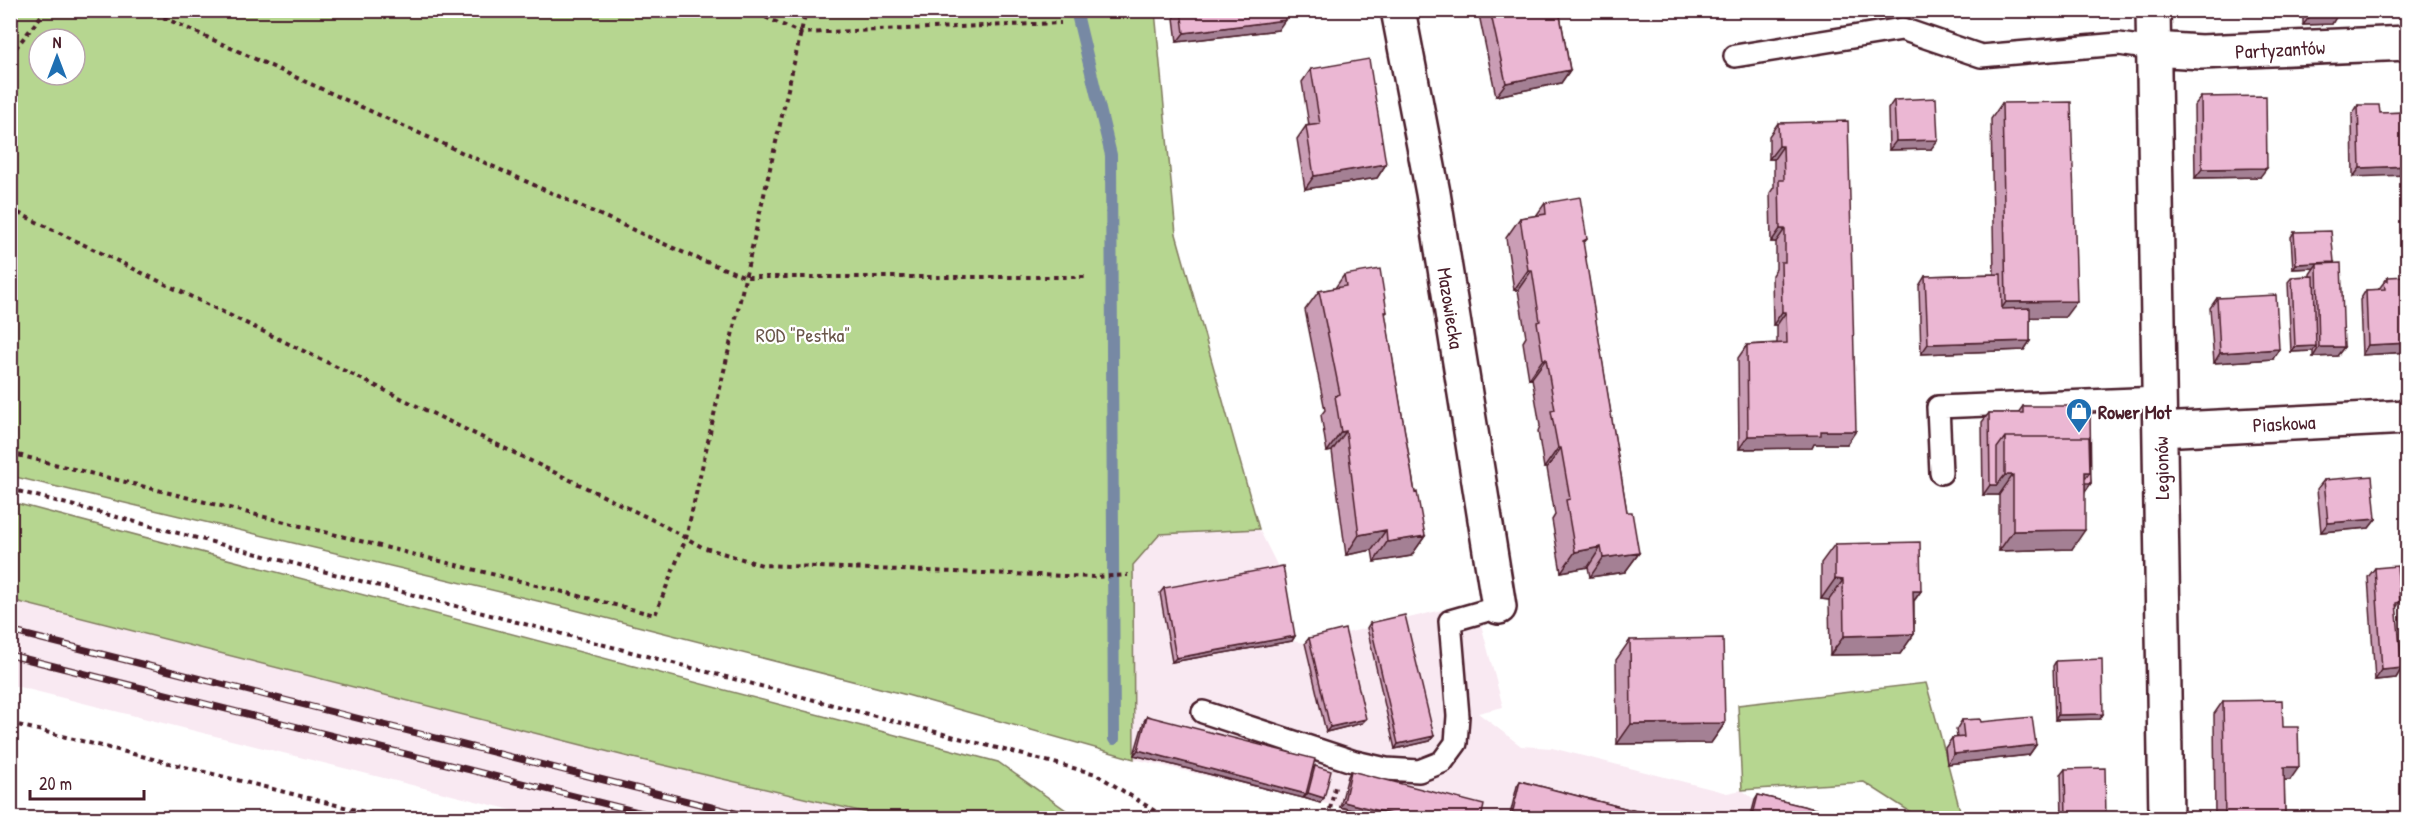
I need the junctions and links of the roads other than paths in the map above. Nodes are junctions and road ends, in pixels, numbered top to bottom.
1 (1398, 10) edge
2 (2153, 10) edge
3 (2408, 43) edge
4 (2153, 49) junction
5 (1735, 56) dead end
6 (2160, 398) junction
7 (2408, 417) edge
8 (2160, 430) junction
9 (1941, 473) dead end
10 (1499, 607) joint
11 (1203, 712) dead end
12 (2166, 819) edge

1 - 10 street, Mazowiecka
2 - 4 street, Legionów
3 - 4 street, Partyzantów
4 - 5 lane
4 - 6 street, Legionów
6 - 8 street, Legionów
6 - 9 lane
7 - 8 street, Piaskowa
8 - 12 street, Legionów
10 - 11 lane

